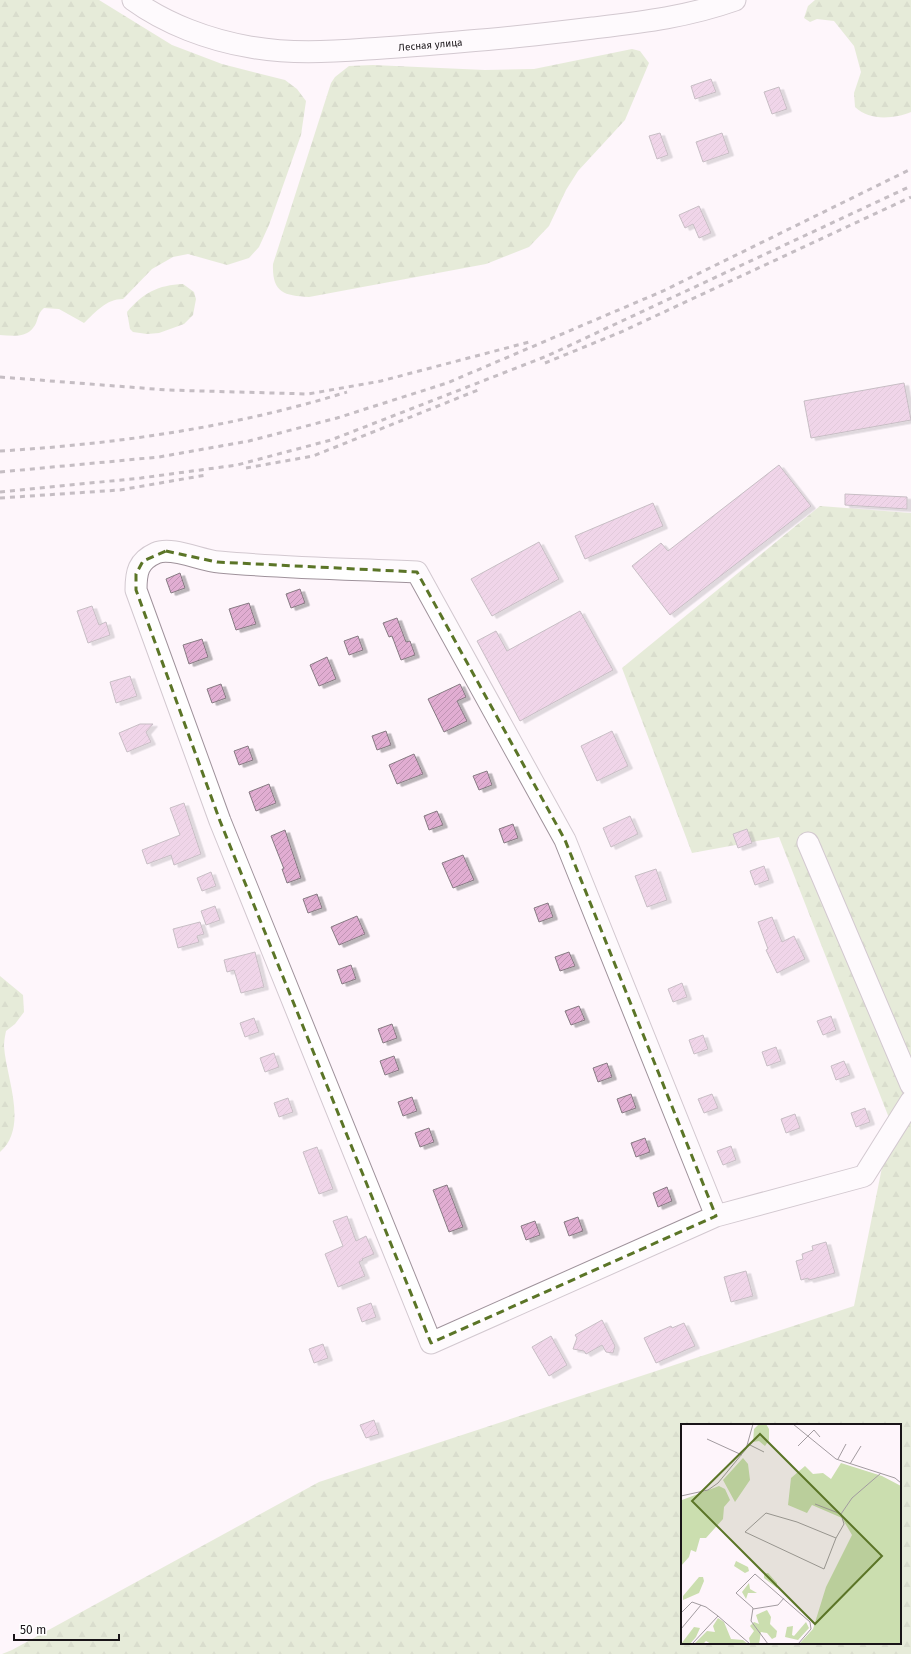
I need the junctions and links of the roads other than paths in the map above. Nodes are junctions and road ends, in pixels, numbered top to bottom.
1 (133, 0) edge
2 (735, 0) edge
3 (808, 843) dead end
4 (911, 1085) edge
5 (911, 1101) edge
6 (716, 1216) junction

1 - 2 street, Лесная улица
3 - 4 street
5 - 6 street
6 - 6 street

